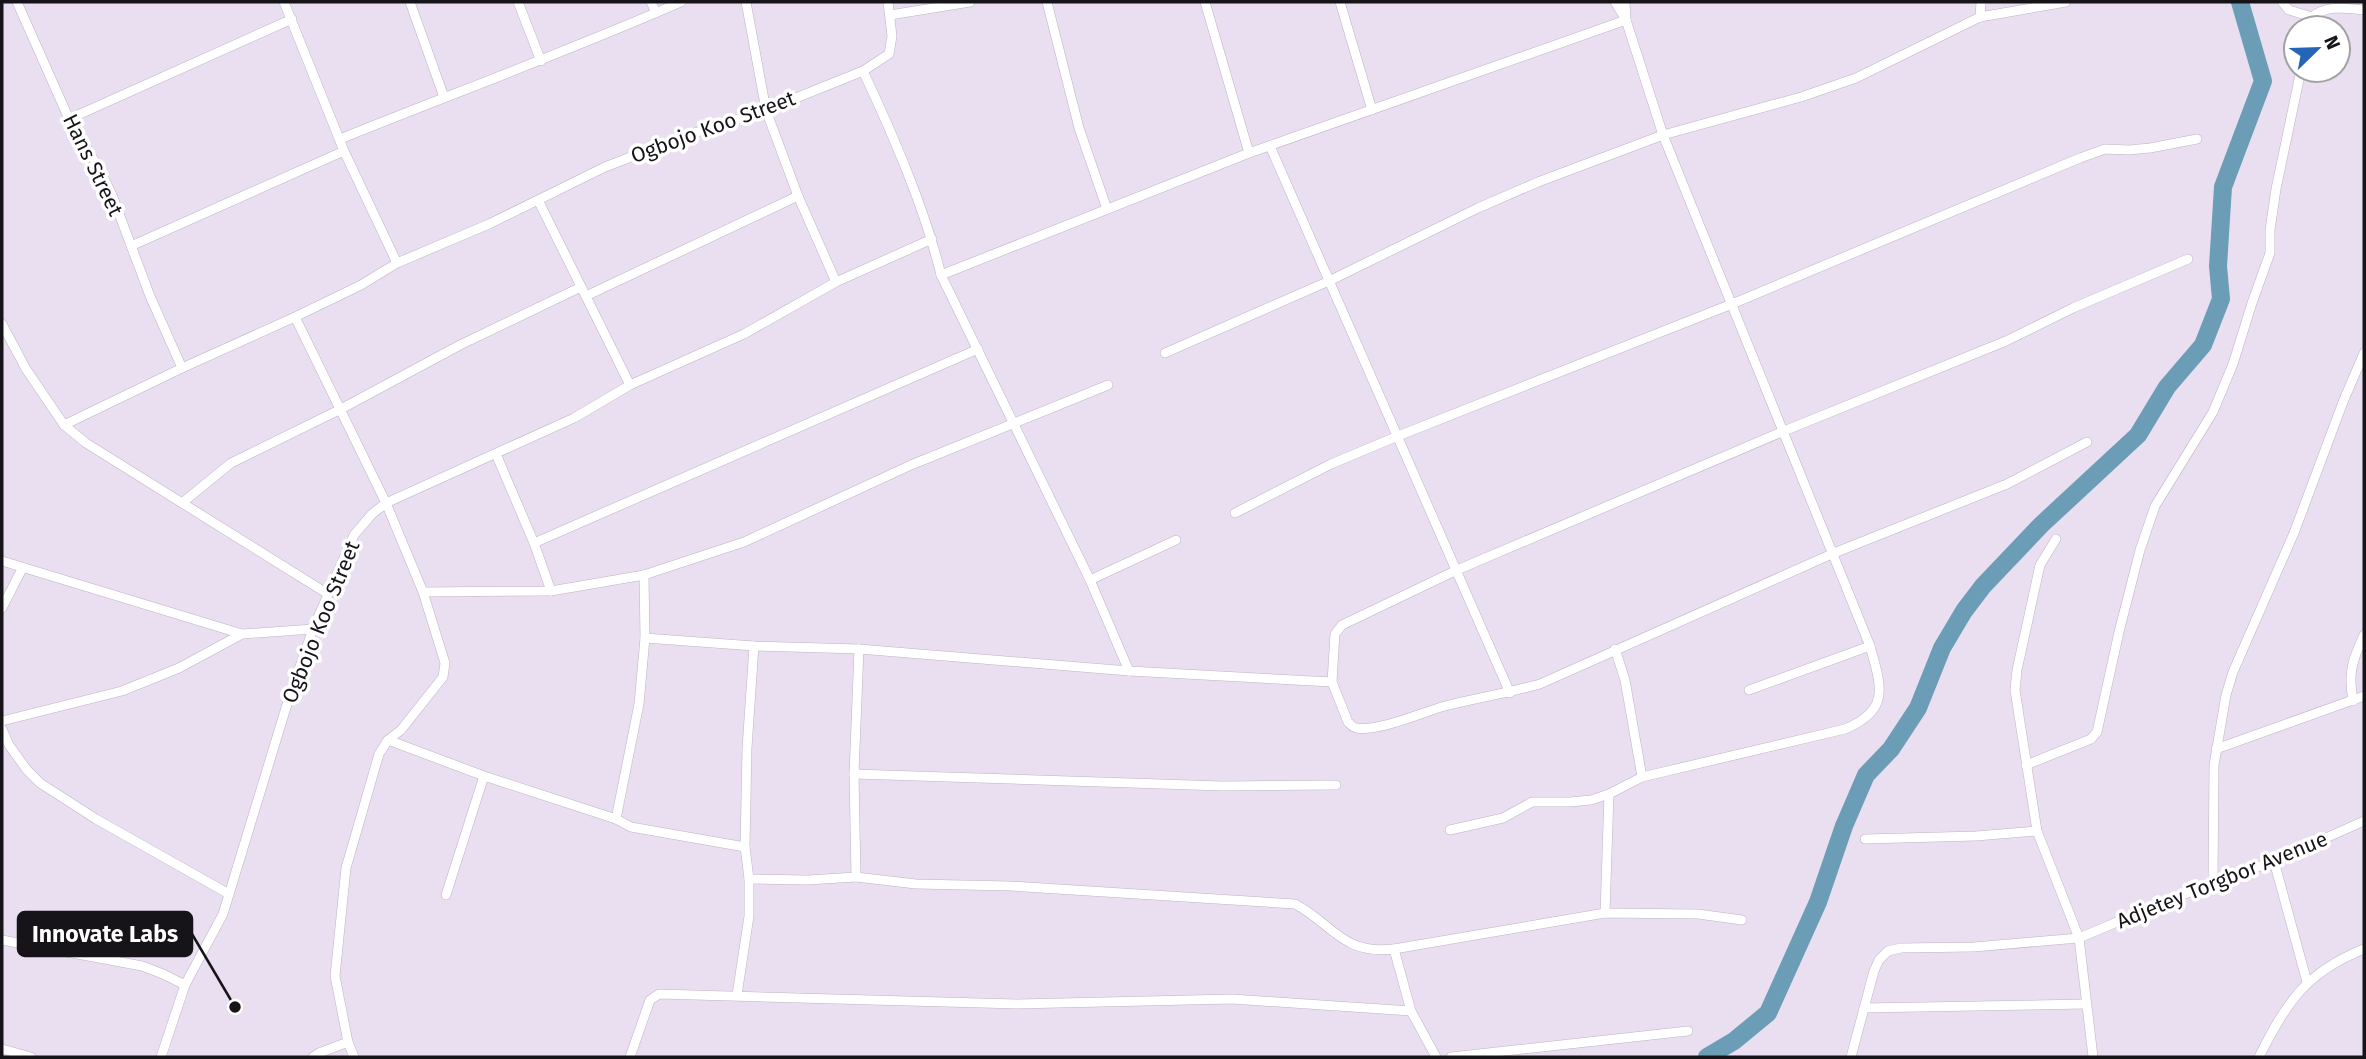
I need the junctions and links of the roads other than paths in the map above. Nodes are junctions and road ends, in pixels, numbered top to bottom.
1 (17, 2) edge
2 (284, 2) edge
3 (410, 2) edge
4 (518, 2) edge
5 (651, 2) edge
6 (681, 2) edge
7 (746, 2) edge
8 (888, 2) edge
9 (970, 2) edge
10 (1047, 2) edge
11 (1205, 2) edge
12 (1340, 2) edge
13 (1615, 2) edge
14 (1625, 2) edge
15 (1981, 2) edge
16 (2066, 2) edge
17 (2282, 2) edge
18 (2364, 10) edge
19 (656, 13) junction
20 (2303, 14) edge
21 (2317, 14) edge
22 (890, 15) junction
23 (1980, 17) junction
24 (292, 19) junction
25 (1626, 20) junction
26 (541, 61) junction
27 (863, 71) junction
28 (2298, 84) edge
29 (444, 97) junction
30 (766, 110) junction
31 (1372, 110) junction
32 (69, 119) junction
33 (1663, 135) junction
34 (340, 139) junction
35 (2197, 139) dead end
36 (1270, 146) junction
37 (344, 151) junction
38 (1249, 153) junction
39 (797, 196) junction
40 (538, 200) junction
41 (1107, 209) junction
42 (932, 239) junction
43 (131, 246) junction
44 (2188, 259) dead end
45 (397, 263) junction
46 (942, 275) junction
47 (1329, 281) junction
48 (836, 282) junction
49 (583, 291) junction
50 (1732, 304) junction
51 (295, 317) junction
52 (2, 324) edge
53 (978, 349) junction
54 (2364, 353) edge
55 (1165, 354) dead end
56 (182, 368) junction
57 (630, 385) junction
58 (1108, 386) dead end
59 (339, 410) junction
60 (1014, 424) junction
61 (64, 425) junction
62 (1784, 431) junction
63 (1398, 436) junction
64 (2087, 442) dead end
65 (496, 454) junction
66 (182, 503) junction
67 (386, 503) junction
68 (1235, 513) dead end
69 (2056, 539) dead end
70 (1176, 540) dead end
71 (534, 543) junction
72 (1834, 554) junction
73 (2, 561) edge
74 (22, 569) junction
75 (1457, 570) junction
76 (644, 575) junction
77 (1090, 580) junction
78 (551, 591) junction
79 (423, 592) junction
80 (328, 594) junction
81 (2, 608) edge
82 (313, 629) junction
83 (242, 634) junction
84 (2364, 635) edge
85 (645, 638) junction
86 (754, 646) junction
87 (1870, 646) junction
88 (859, 649) junction
89 (1615, 649) junction
90 (1129, 671) junction
91 (1332, 682) junction
92 (1749, 690) dead end
93 (1510, 693) junction
94 (2364, 696) edge
95 (2353, 701) junction
96 (2, 721) edge
97 (2, 729) edge
98 (388, 740) junction
99 (5, 746) edge
100 (2216, 749) junction
101 (2026, 765) junction
102 (854, 774) junction
103 (484, 776) junction
104 (1642, 777) junction
105 (1336, 785) dead end
106 (1609, 794) junction
107 (616, 819) junction
108 (2364, 821) edge
109 (1450, 830) dead end
110 (2037, 831) junction
111 (1865, 839) dead end
112 (745, 847) junction
113 (2274, 861) junction
114 (856, 877) junction
115 (749, 879) junction
116 (2213, 882) junction
117 (229, 894) junction
118 (446, 895) dead end
119 (1605, 913) junction
120 (1742, 920) dead end
121 (2079, 938) junction
122 (2, 940) edge
123 (1394, 949) junction
124 (2364, 949) edge
125 (2307, 982) junction
126 (185, 985) junction
127 (737, 995) junction
128 (2086, 1004) junction
129 (1864, 1008) junction
130 (1411, 1011) junction
131 (1688, 1031) dead end
132 (348, 1042) junction
133 (2, 1049) edge
134 (31, 1057) edge
135 (161, 1057) edge
136 (313, 1057) edge
137 (354, 1057) edge
138 (631, 1057) edge
139 (1436, 1057) edge
140 (1451, 1057) edge
141 (1851, 1057) edge
142 (2093, 1057) edge
143 (2259, 1057) edge

1 - 32 street, Hans Street
2 - 24 street
3 - 29 street
4 - 26 street
5 - 19 street
6 - 19 street
7 - 30 street
8 - 22 street, Ogbojo Koo Street
9 - 22 street
10 - 41 street
11 - 38 street
12 - 31 street
13 - 25 street
14 - 25 street
15 - 23 street
16 - 23 street
17 - 20 street
18 - 21 street
19 - 26 street
22 - 27 street, Ogbojo Koo Street
23 - 33 street
24 - 32 street
24 - 34 street
25 - 31 street
25 - 33 street
26 - 29 street
27 - 30 street, Ogbojo Koo Street
27 - 42 street
28 - 101 street
29 - 34 street
30 - 39 street
30 - 40 street, Ogbojo Koo Street
31 - 36 street
32 - 43 street, Hans Street
33 - 47 street
33 - 50 street
34 - 37 street
35 - 50 street
36 - 38 street
36 - 47 street
37 - 43 street
37 - 45 street
38 - 41 street
39 - 48 street
39 - 49 street
40 - 45 street, Ogbojo Koo Street
40 - 49 street
41 - 46 street
42 - 46 street
42 - 48 street, Ogbojo Koo Street
43 - 56 street, Hans Street
44 - 62 street
45 - 51 street
46 - 53 street
47 - 55 street
47 - 63 street
48 - 57 street, Ogbojo Koo Street
49 - 57 street
49 - 59 street
50 - 62 street
50 - 63 street
51 - 56 street
51 - 59 street
52 - 61 street
53 - 60 street
53 - 71 street
54 - 100 street
56 - 61 street
57 - 65 street, Ogbojo Koo Street
58 - 60 street
59 - 66 street
59 - 67 street
60 - 76 street
60 - 77 street
61 - 66 street
62 - 72 street
62 - 75 street
63 - 68 street
63 - 75 street
64 - 72 street
65 - 67 street, Ogbojo Koo Street
65 - 71 street
66 - 80 street
67 - 79 street
67 - 80 street, Ogbojo Koo Street
69 - 101 street
70 - 77 street
71 - 78 street
72 - 87 street
72 - 89 street
73 - 74 street
74 - 81 street
74 - 83 street
75 - 91 street
75 - 93 street
76 - 78 street
76 - 85 street
77 - 90 street
78 - 79 street
79 - 98 street
80 - 82 street, Ogbojo Koo Street
82 - 83 street
82 - 117 street, Ogbojo Koo Street
83 - 96 street
84 - 95 street
85 - 86 street
85 - 107 street
86 - 88 street
86 - 112 street
87 - 92 street
87 - 104 street
88 - 90 street
88 - 102 street
89 - 93 street
89 - 104 street
90 - 91 street
91 - 93 street
94 - 95 street
95 - 100 street
97 - 99 street
98 - 103 street
98 - 132 street
99 - 117 street
100 - 116 street
101 - 110 street
102 - 105 street
102 - 114 street
103 - 107 street
103 - 118 street
104 - 106 street
106 - 109 street
106 - 119 street
107 - 112 street
108 - 113 street, Adjetey Torgbor Avenue
110 - 111 street
110 - 121 street
112 - 115 street
113 - 116 street, Adjetey Torgbor Avenue
113 - 125 street
114 - 115 street
114 - 123 street
115 - 127 street
116 - 121 street, Adjetey Torgbor Avenue
117 - 126 street, Ogbojo Koo Street
119 - 120 street
119 - 123 street
121 - 128 street
121 - 129 street, Adjetey Torgbor Avenue
122 - 126 street
123 - 130 street
124 - 125 street
125 - 143 street
126 - 135 street, Ogbojo Koo Street
127 - 130 street
127 - 138 street
128 - 129 street
128 - 142 street
129 - 141 street
130 - 139 street
131 - 140 street
132 - 136 street
132 - 137 street
133 - 134 street

